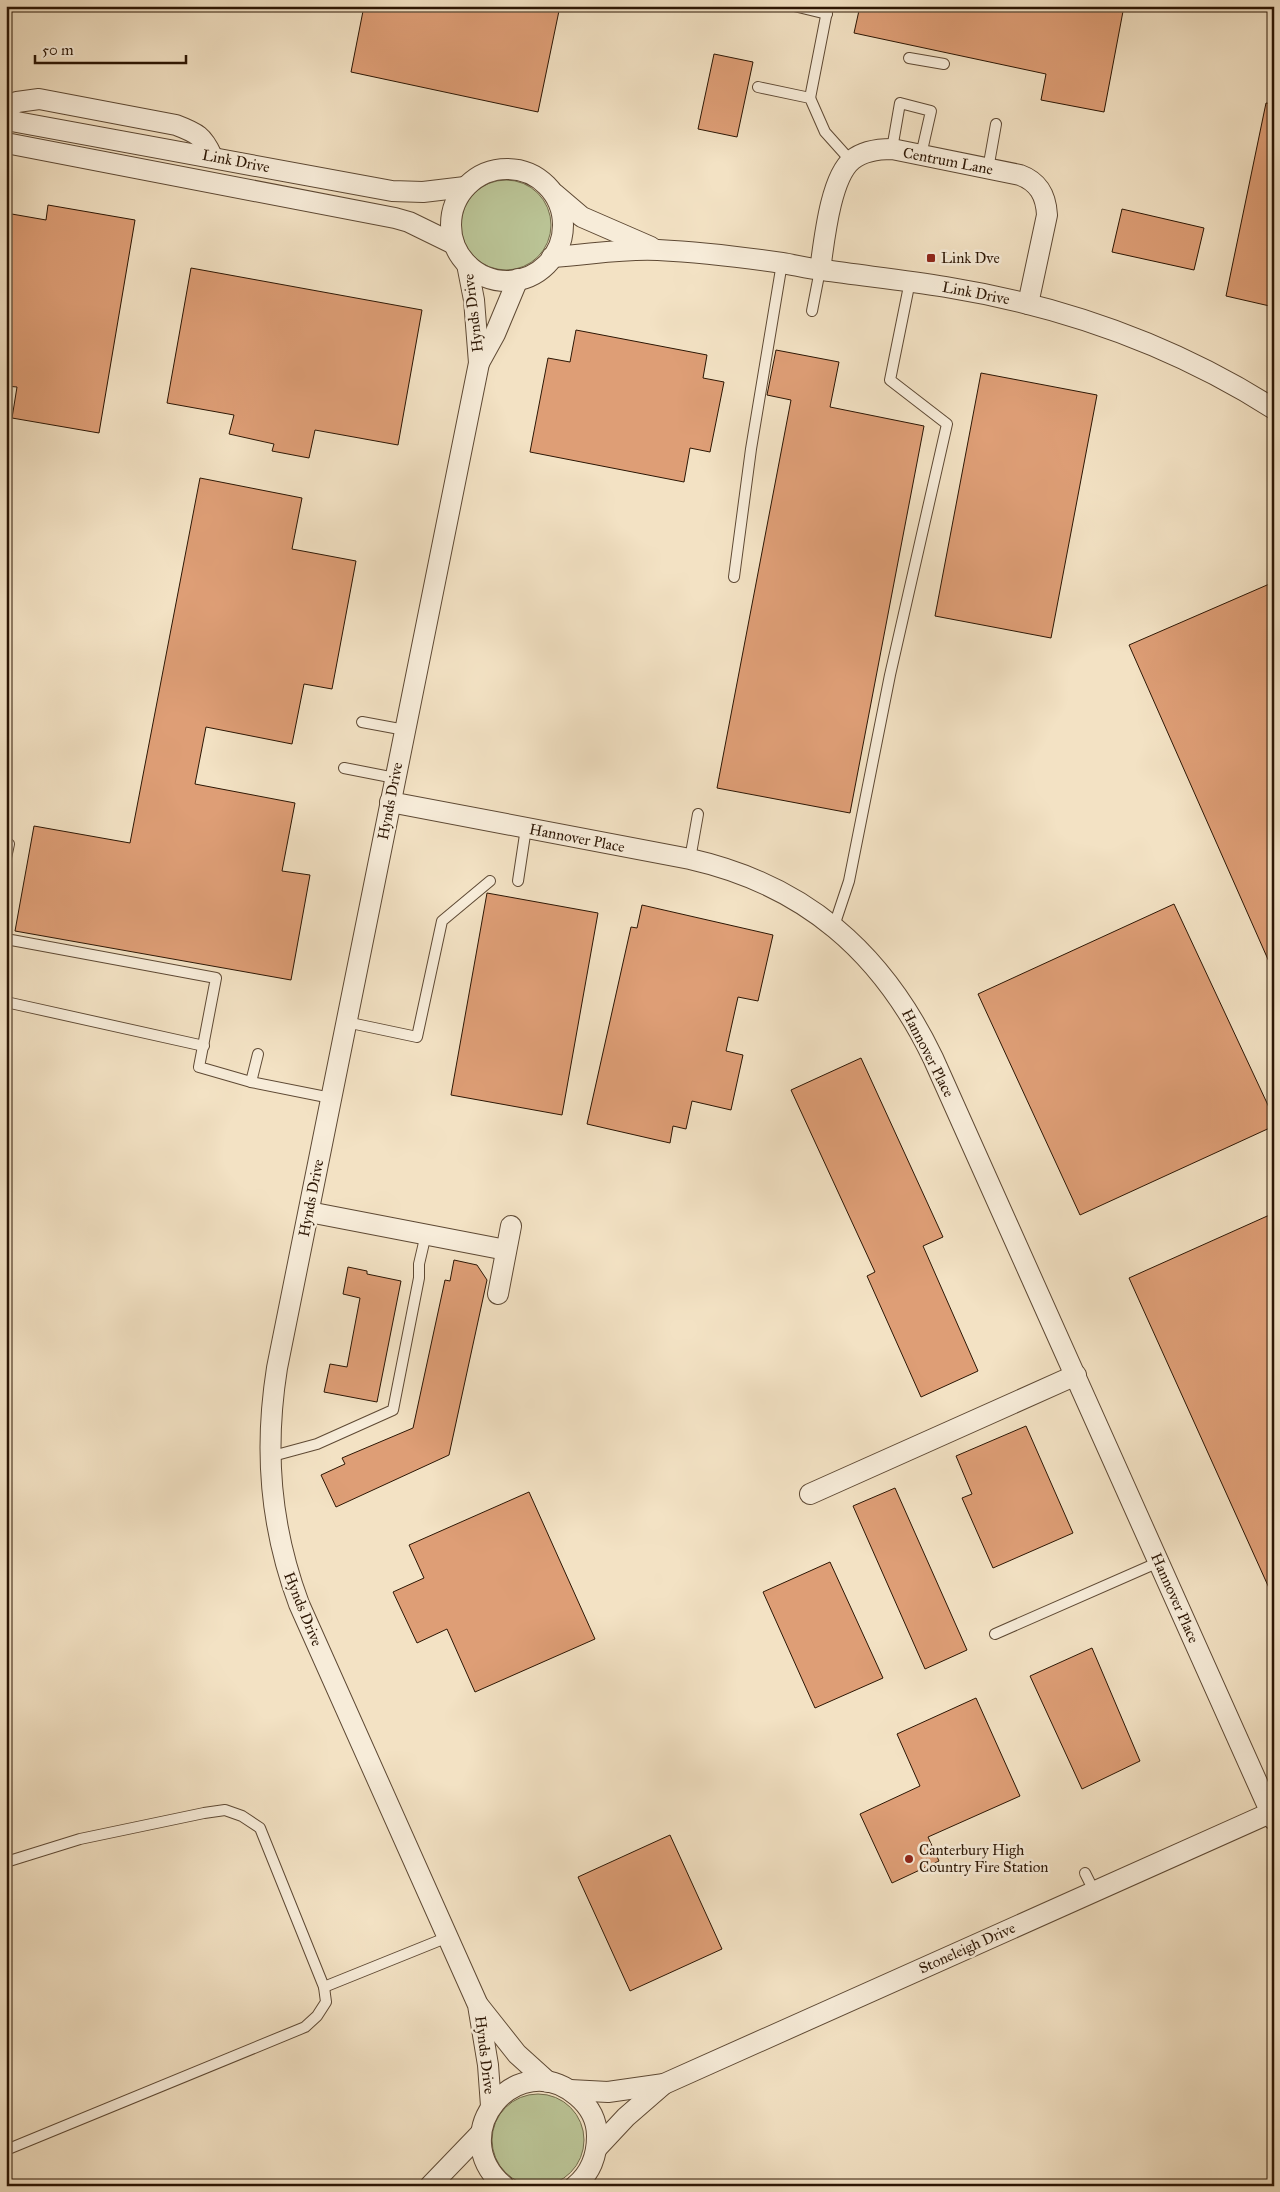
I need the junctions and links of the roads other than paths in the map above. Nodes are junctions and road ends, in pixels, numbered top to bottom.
1 (794, 6) edge
2 (827, 10) edge
3 (909, 58) dead end
4 (944, 64) dead end
5 (758, 87) dead end
6 (810, 98) junction
7 (6, 109) edge
8 (6, 120) edge
9 (996, 124) dead end
10 (6, 143) edge
11 (892, 149) junction
12 (921, 155) junction
13 (212, 156) junction
14 (851, 161) junction
15 (988, 169) junction
16 (465, 187) junction
17 (552, 192) junction
18 (454, 244) junction
19 (657, 250) junction
20 (552, 257) junction
21 (782, 263) junction
22 (467, 264) junction
23 (820, 270) junction
24 (518, 280) junction
25 (910, 281) junction
26 (1028, 304) junction
27 (812, 310) dead end
28 (479, 362) junction
29 (1274, 409) edge
30 (734, 577) dead end
31 (362, 722) dead end
32 (405, 730) junction
33 (344, 768) dead end
34 (395, 778) junction
35 (390, 802) junction
36 (698, 814) dead end
37 (526, 828) junction
38 (9, 844) dead end
39 (6, 858) edge
40 (690, 859) junction
41 (490, 881) dead end
42 (518, 881) dead end
43 (834, 926) junction
44 (6, 939) edge
45 (6, 1002) edge
46 (346, 1022) junction
47 (204, 1046) junction
48 (258, 1054) dead end
49 (251, 1082) junction
50 (332, 1098) junction
51 (308, 1212) junction
52 (511, 1226) dead end
53 (426, 1234) junction
54 (506, 1250) junction
55 (498, 1294) dead end
56 (1076, 1375) junction
57 (269, 1457) junction
58 (810, 1494) dead end
59 (1159, 1562) junction
60 (995, 1634) dead end
61 (1272, 1816) edge
62 (6, 1862) edge
63 (448, 1937) junction
64 (324, 1987) junction
65 (478, 2004) junction
66 (548, 2082) junction
67 (664, 2084) junction
68 (570, 2090) junction
69 (491, 2106) junction
70 (481, 2134) junction
71 (597, 2148) junction
72 (6, 2150) edge
73 (584, 2181) edge
74 (430, 2186) edge
75 (504, 2186) edge

1 - 2 lane
2 - 6 lane
3 - 4 lane
5 - 6 lane
6 - 14 lane
7 - 13 street
8 - 13 street, Link Drive
9 - 15 lane
10 - 18 street, Link Drive
11 - 12 street, Centrum Lane
11 - 12 lane
11 - 14 street, Centrum Lane
12 - 15 street, Centrum Lane
13 - 16 street, Link Drive
14 - 23 street
15 - 26 street, Centrum Lane
16 - 17 street
16 - 18 street
17 - 19 street, Link Drive
17 - 20 street
18 - 22 street
19 - 20 street, Link Drive
19 - 21 street, Link Drive
20 - 24 street
21 - 23 street, Link Drive
21 - 30 lane
22 - 24 street
22 - 28 street, Hynds Drive
23 - 25 street, Link Drive
23 - 27 lane
24 - 28 street, Hynds Drive
25 - 26 street, Link Drive
25 - 43 lane
26 - 29 street, Link Drive
28 - 32 street, Hynds Drive
31 - 32 lane
32 - 34 street, Hynds Drive
33 - 34 lane
34 - 35 street, Hynds Drive
35 - 37 street, Hannover Place
35 - 46 street, Hynds Drive
36 - 40 lane
37 - 40 street, Hannover Place
37 - 42 lane
38 - 39 lane
40 - 43 street, Hannover Place
41 - 46 lane
43 - 56 street, Hannover Place
44 - 47 lane
45 - 47 lane
46 - 50 street, Hynds Drive
47 - 49 lane
48 - 49 lane
49 - 50 lane
50 - 51 street, Hynds Drive
51 - 53 street
51 - 57 street, Hynds Drive
52 - 54 street
53 - 54 street
53 - 57 lane
54 - 55 street
56 - 58 street
56 - 59 street, Hannover Place
57 - 63 street, Hynds Drive
59 - 60 lane
59 - 61 street, Hannover Place
61 - 67 street, Stoneleigh Drive
62 - 64 lane
63 - 64 lane
63 - 65 street, Hynds Drive
64 - 72 lane
65 - 66 street, Hynds Drive
65 - 69 street, Hynds Drive
66 - 68 street
66 - 69 street
67 - 68 street, Stoneleigh Drive
67 - 71 street, Stoneleigh Drive
68 - 71 street
69 - 70 street
70 - 74 street
70 - 75 street
71 - 73 street

